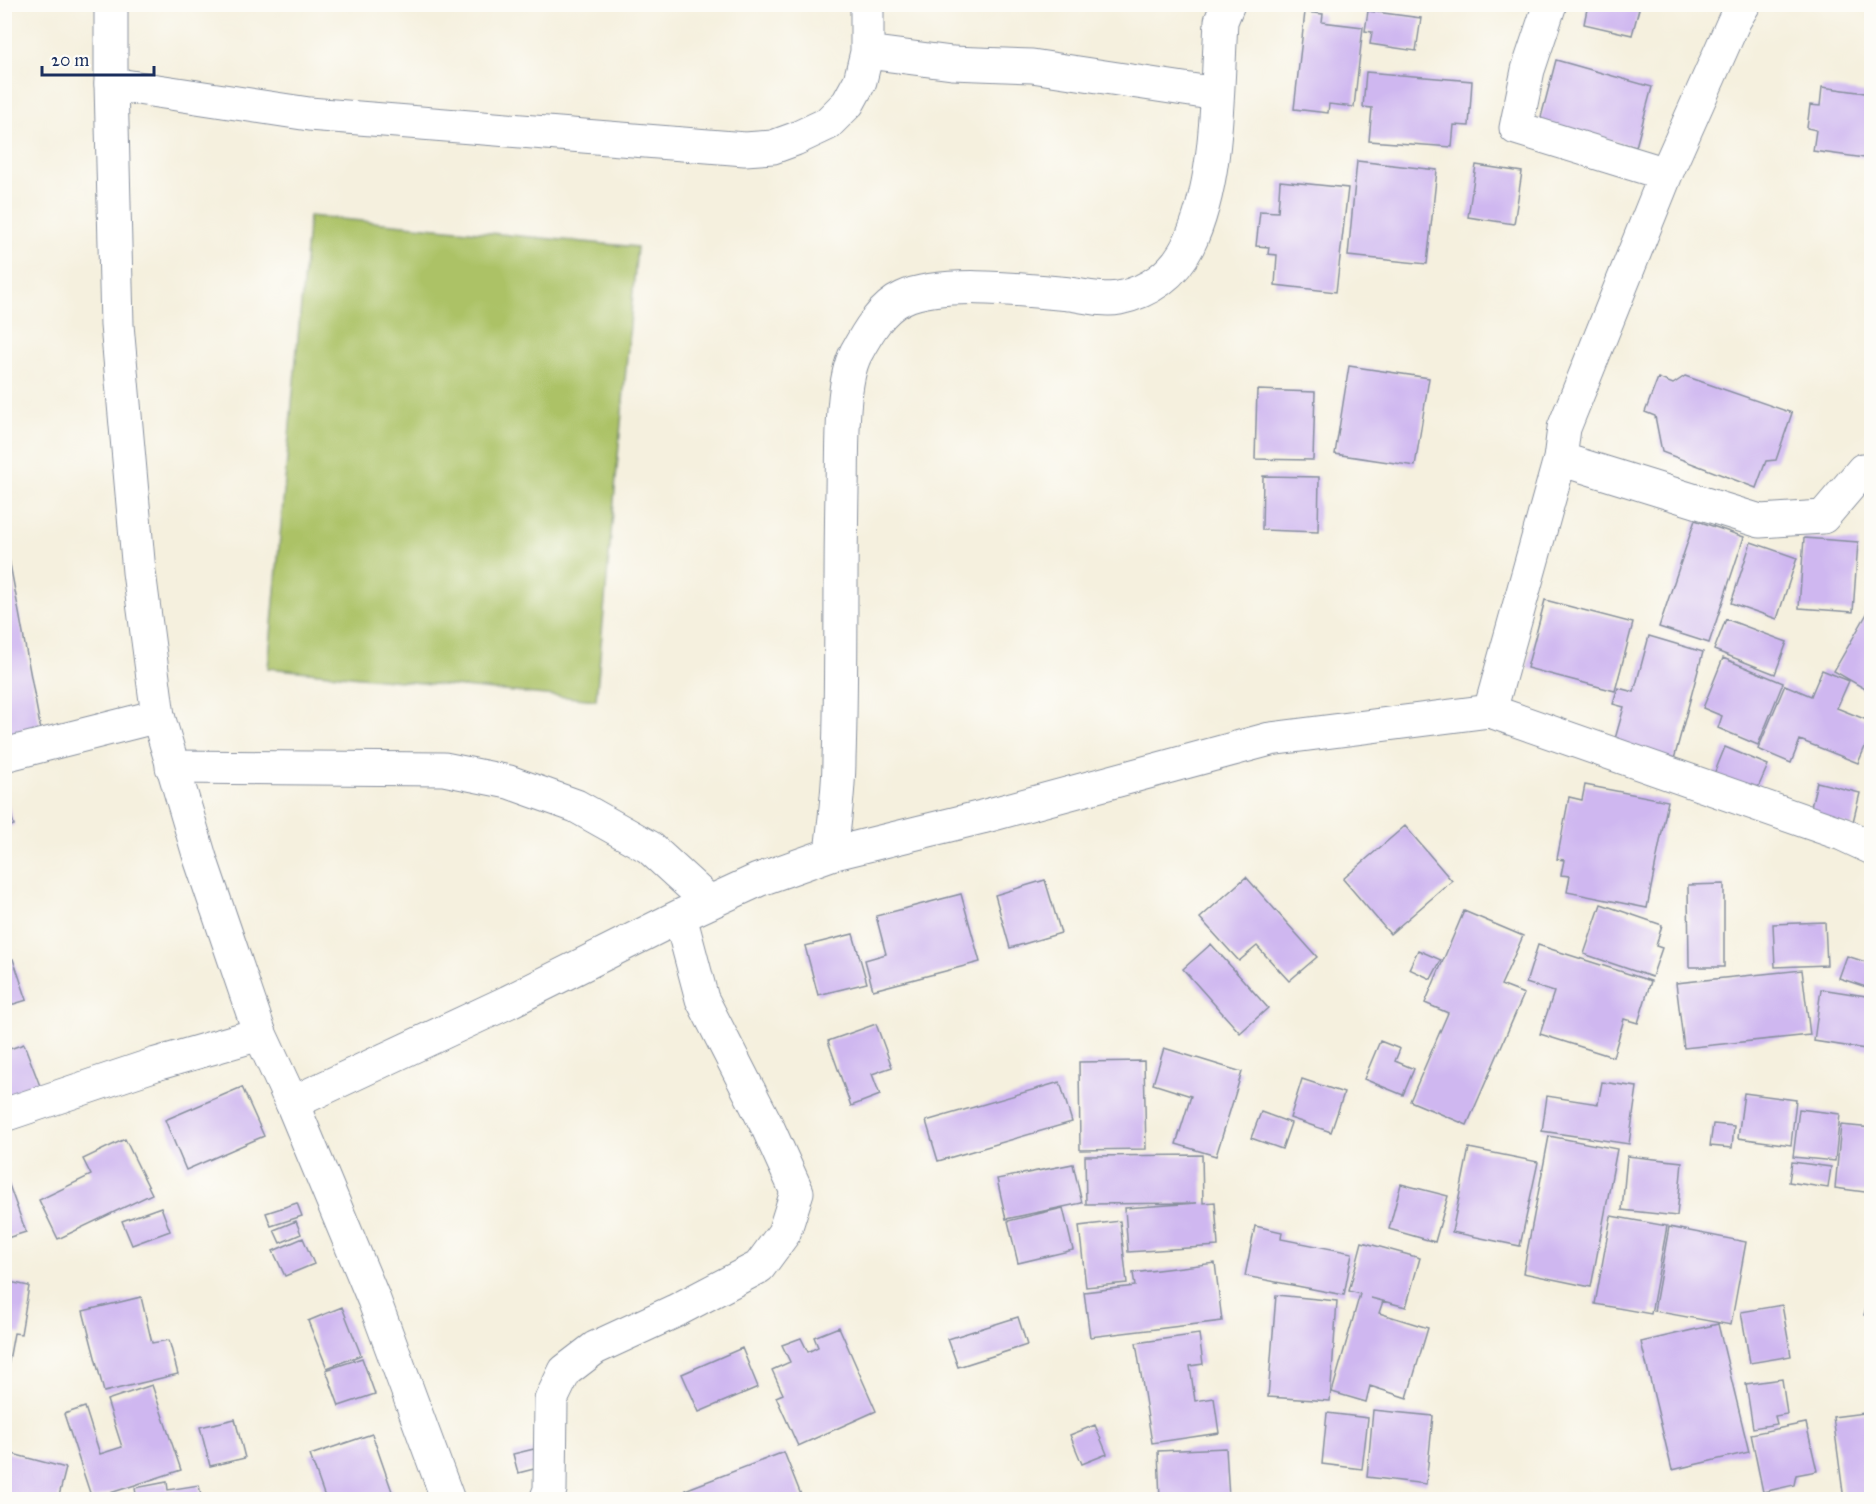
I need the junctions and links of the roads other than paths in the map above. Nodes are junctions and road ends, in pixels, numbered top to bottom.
1 (111, 4) edge
2 (867, 4) edge
3 (1228, 4) edge
4 (1550, 4) edge
5 (1744, 4) edge
6 (867, 52) junction
7 (111, 84) junction
8 (1217, 94) junction
9 (1666, 174) junction
10 (1560, 459) junction
11 (1863, 470) dead end
12 (1490, 711) junction
13 (158, 716) junction
14 (4, 755) edge
15 (172, 767) junction
16 (1872, 848) edge
17 (831, 854) junction
18 (709, 902) junction
19 (680, 916) junction
20 (260, 1034) junction
21 (292, 1103) junction
22 (4, 1115) edge
23 (448, 1500) edge
24 (546, 1500) edge

1 - 7 street
2 - 6 street
3 - 8 street
4 - 9 street
5 - 9 street
6 - 7 street
6 - 8 street
7 - 13 street
8 - 17 street
9 - 10 street
10 - 11 street
10 - 12 street
12 - 16 street
12 - 17 street
13 - 14 street
13 - 15 street
15 - 18 street
15 - 20 street
17 - 18 street
18 - 19 street
19 - 21 street
19 - 24 street
20 - 21 street
20 - 22 street
21 - 23 street

